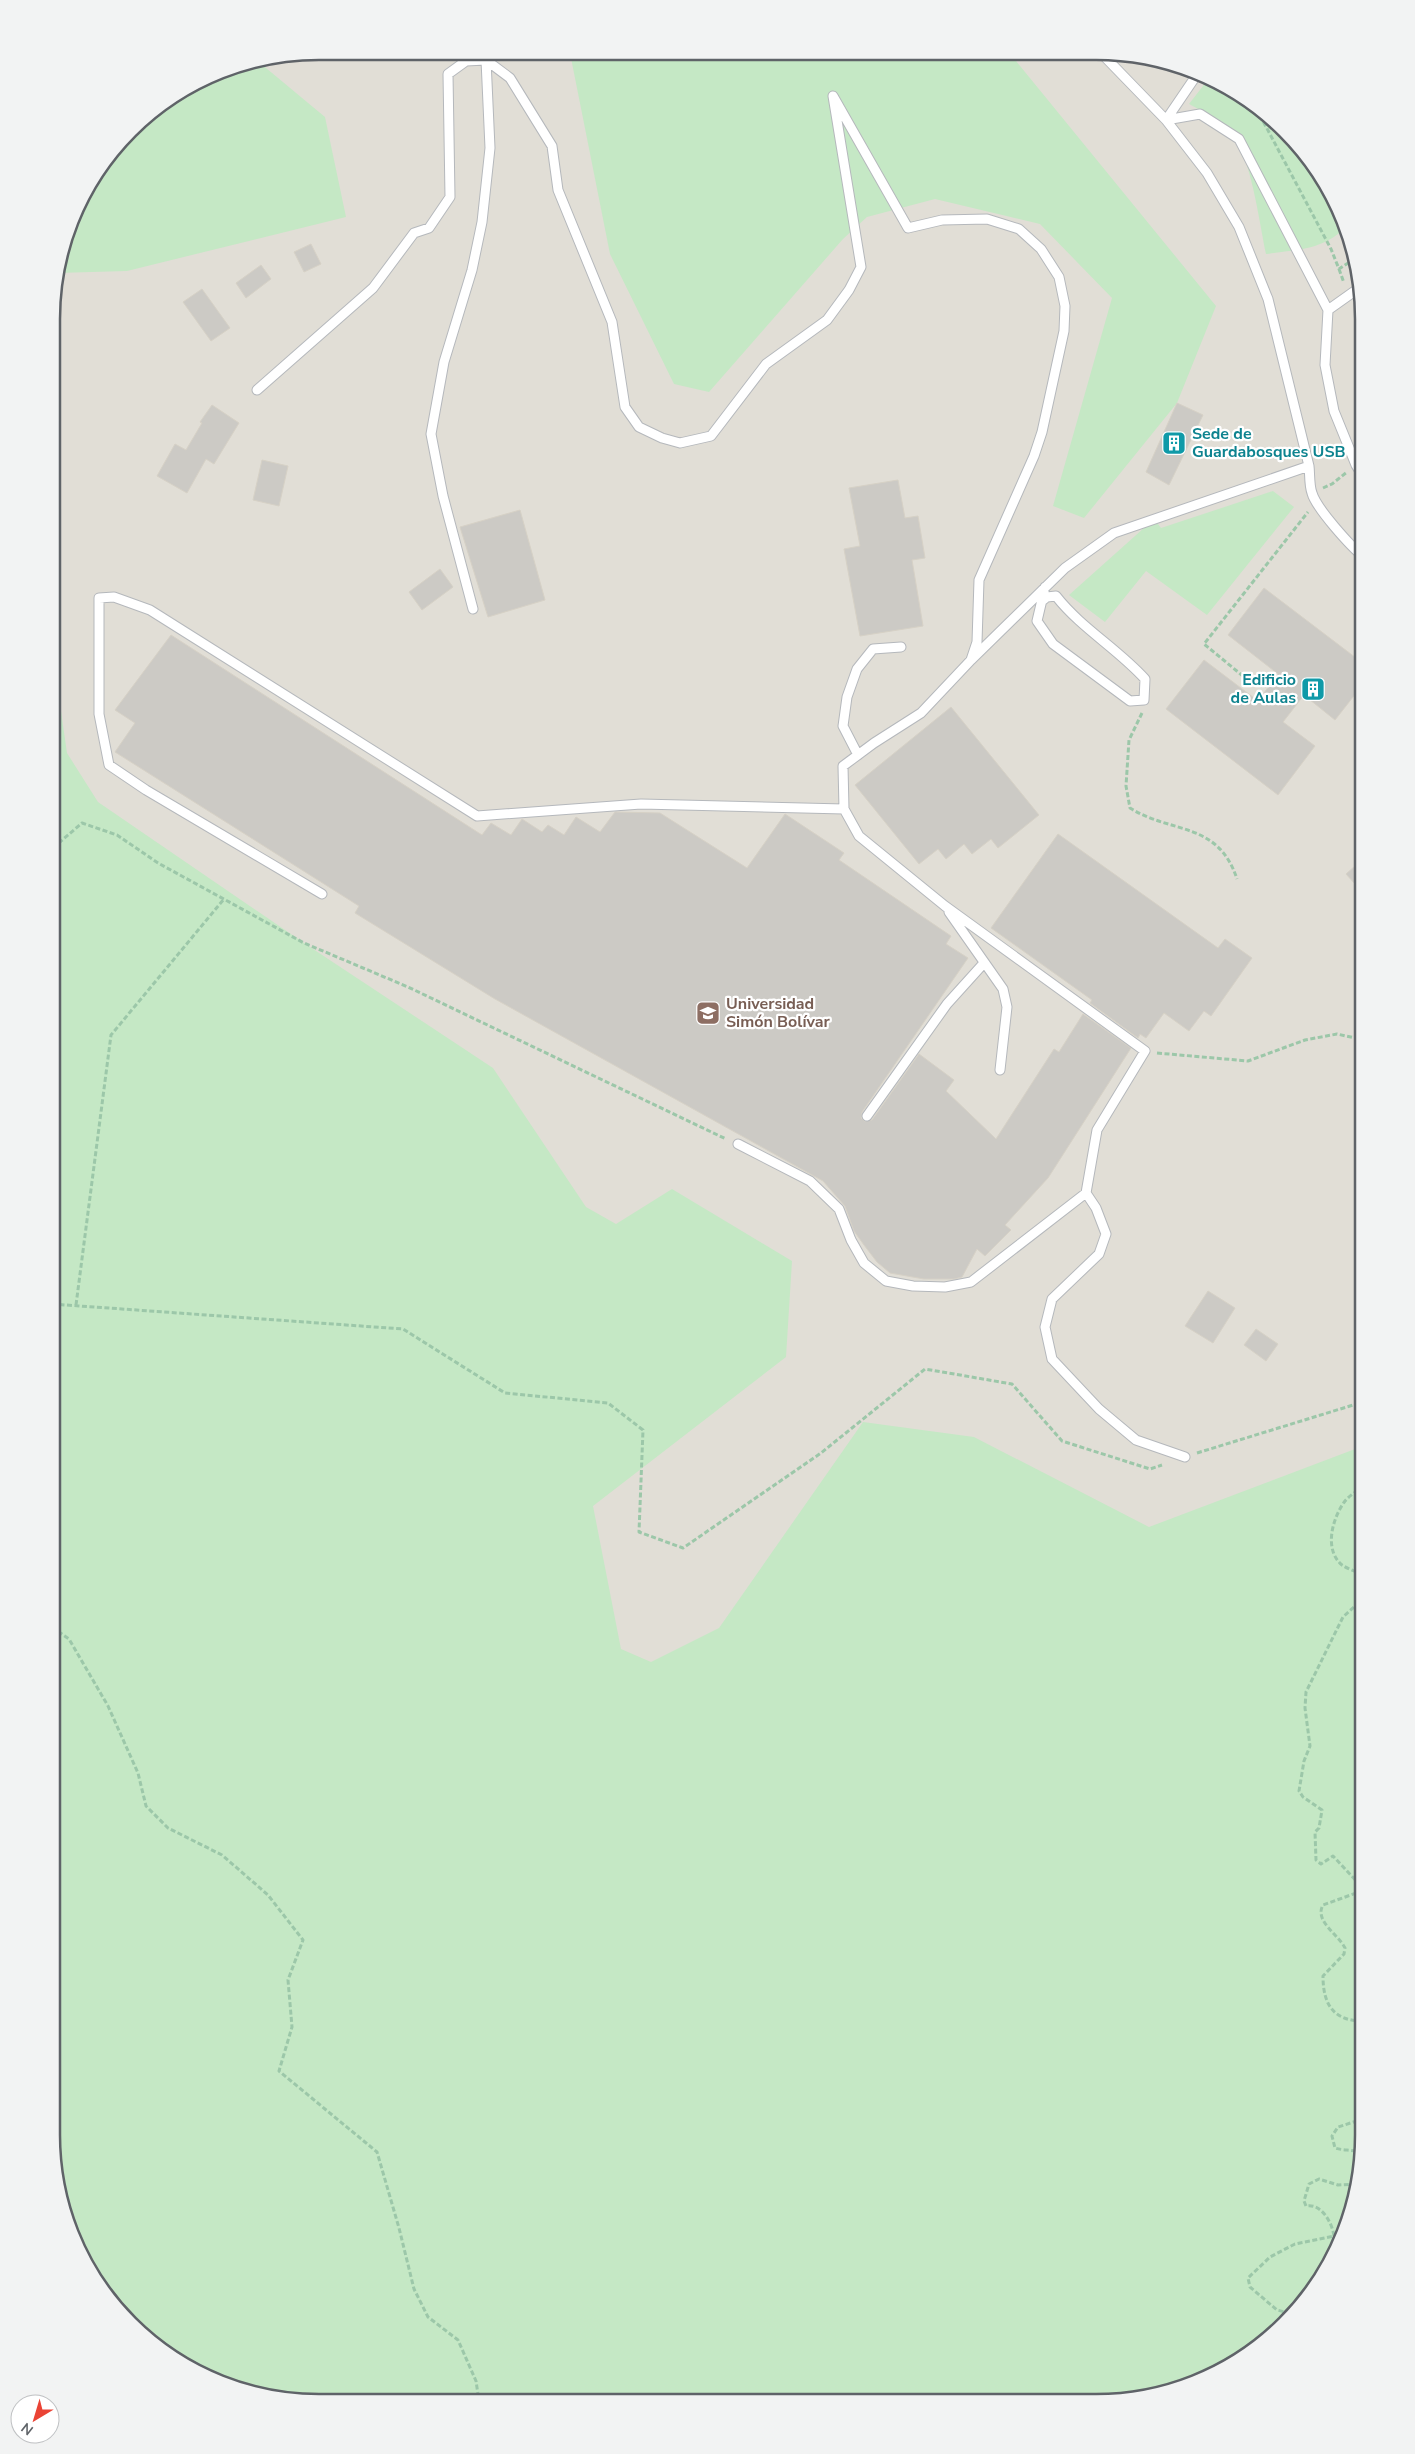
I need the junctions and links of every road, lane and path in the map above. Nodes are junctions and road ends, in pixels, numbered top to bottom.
1 (486, 60) junction
2 (1109, 61) edge
3 (1194, 79) edge
4 (1166, 120) junction
5 (1263, 121) edge
6 (1349, 263) edge
7 (1339, 269) junction
8 (1353, 292) edge
9 (1349, 295) junction
10 (1354, 303) edge
11 (1328, 310) junction
12 (257, 390) dead end
13 (1355, 463) edge
14 (1309, 466) junction
15 (1355, 466) edge
16 (1312, 492) junction
17 (1316, 502) junction
18 (1355, 551) edge
19 (1045, 587) junction
20 (1042, 601) junction
21 (473, 609) dead end
22 (901, 647) dead end
23 (970, 660) junction
24 (1250, 681) dead end
25 (1144, 700) junction
26 (858, 755) junction
27 (844, 809) junction
28 (60, 842) edge
29 (1237, 879) dead end
30 (322, 894) dead end
31 (224, 899) junction
32 (945, 906) junction
33 (984, 963) junction
34 (1355, 1038) edge
35 (1145, 1051) junction
36 (1000, 1070) dead end
37 (867, 1116) dead end
38 (738, 1144) joint
39 (1086, 1193) junction
40 (60, 1304) edge
41 (76, 1305) junction
42 (1355, 1405) edge
43 (1185, 1458) junction
44 (1355, 1492) edge
45 (1355, 1571) edge
46 (1355, 1607) edge
47 (60, 1633) edge
48 (1355, 1879) edge
49 (1355, 1893) edge
50 (1355, 2020) edge
51 (1355, 2122) edge
52 (1354, 2150) edge
53 (1350, 2184) edge
54 (1285, 2312) edge
55 (478, 2394) edge

1 - 12 lane
1 - 21 lane
1 - 23 lane
2 - 4 lane
3 - 4 lane
4 - 11 lane
4 - 14 lane
5 - 7 path
6 - 7 path
7 - 9 path
8 - 9 lane
9 - 10 path
9 - 11 lane
11 - 13 lane
14 - 16 lane
14 - 19 lane
15 - 16 path
16 - 17 lane
17 - 18 lane
17 - 24 path
19 - 20 lane
19 - 23 lane
20 - 25 lane
20 - 25 lane
22 - 26 lane
23 - 26 lane
25 - 29 path
26 - 27 lane
27 - 30 lane
27 - 32 lane
28 - 31 path
31 - 38 path
31 - 41 path
32 - 33 lane
32 - 35 lane
33 - 36 lane
33 - 37 lane
34 - 35 path
35 - 39 lane
38 - 39 lane
39 - 43 lane
40 - 41 path
41 - 43 path
42 - 43 path
44 - 45 path
46 - 48 path
47 - 55 path
49 - 50 path
51 - 52 path
53 - 54 path

